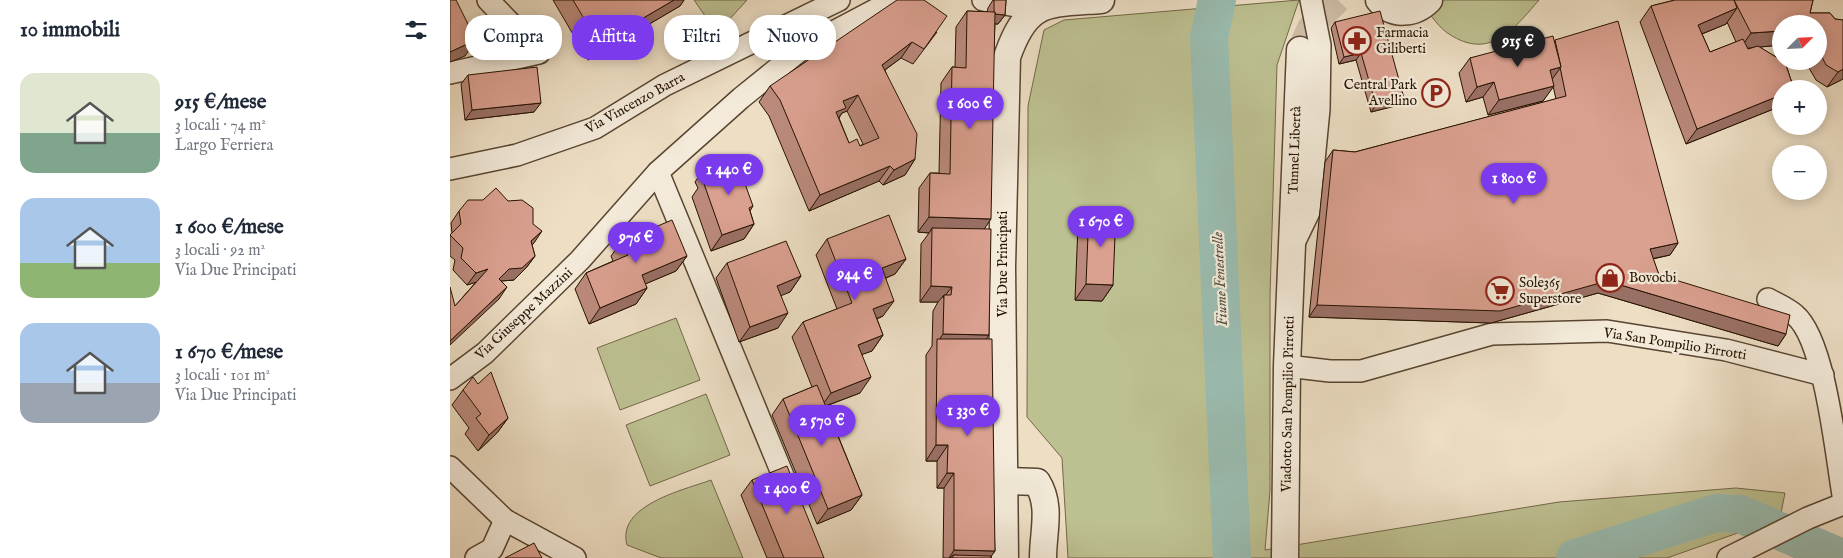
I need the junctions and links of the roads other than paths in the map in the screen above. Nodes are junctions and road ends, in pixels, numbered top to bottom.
1 (488, 0) edge
2 (839, 0) edge
3 (894, 0) edge
4 (983, 0) edge
5 (1101, 0) edge
6 (1311, 0) edge
7 (1379, 0) edge
8 (1429, 0) edge
9 (1038, 10) junction
10 (1300, 50) tunnel mouth
11 (450, 72) edge
12 (450, 169) edge
13 (658, 172) junction
14 (1291, 250) junction
15 (1768, 299) dead end
16 (1287, 366) junction
17 (1823, 375) junction
18 (450, 379) edge
19 (450, 467) edge
20 (1004, 481) junction
21 (1843, 495) edge
22 (1843, 504) edge
23 (798, 513) edge
24 (505, 520) junction
25 (1286, 546) edge
26 (571, 557) edge
27 (476, 558) edge
28 (1005, 558) edge
29 (1043, 558) edge
30 (1728, 558) edge

1 - 11 street
2 - 12 street, Via Vincenzo Barra
3 - 13 street, Via Giuseppe Mazzini
4 - 9 street
5 - 9 street, Via Due Principati
6 - 14 street
7 - 8 street
9 - 20 street, Via Due Principati
10 - 14 street, Tunnel Libertà
13 - 18 street, Via Giuseppe Mazzini
13 - 23 street
14 - 16 street, Viadotto San Pompilio Pirrotti
15 - 17 street
16 - 17 street, Via San Pompilio Pirrotti
16 - 25 street, Viadotto San Pompilio Pirrotti
17 - 21 street
19 - 24 street
20 - 28 street, Via Due Principati
20 - 29 street
22 - 30 street
24 - 26 street
24 - 27 street

